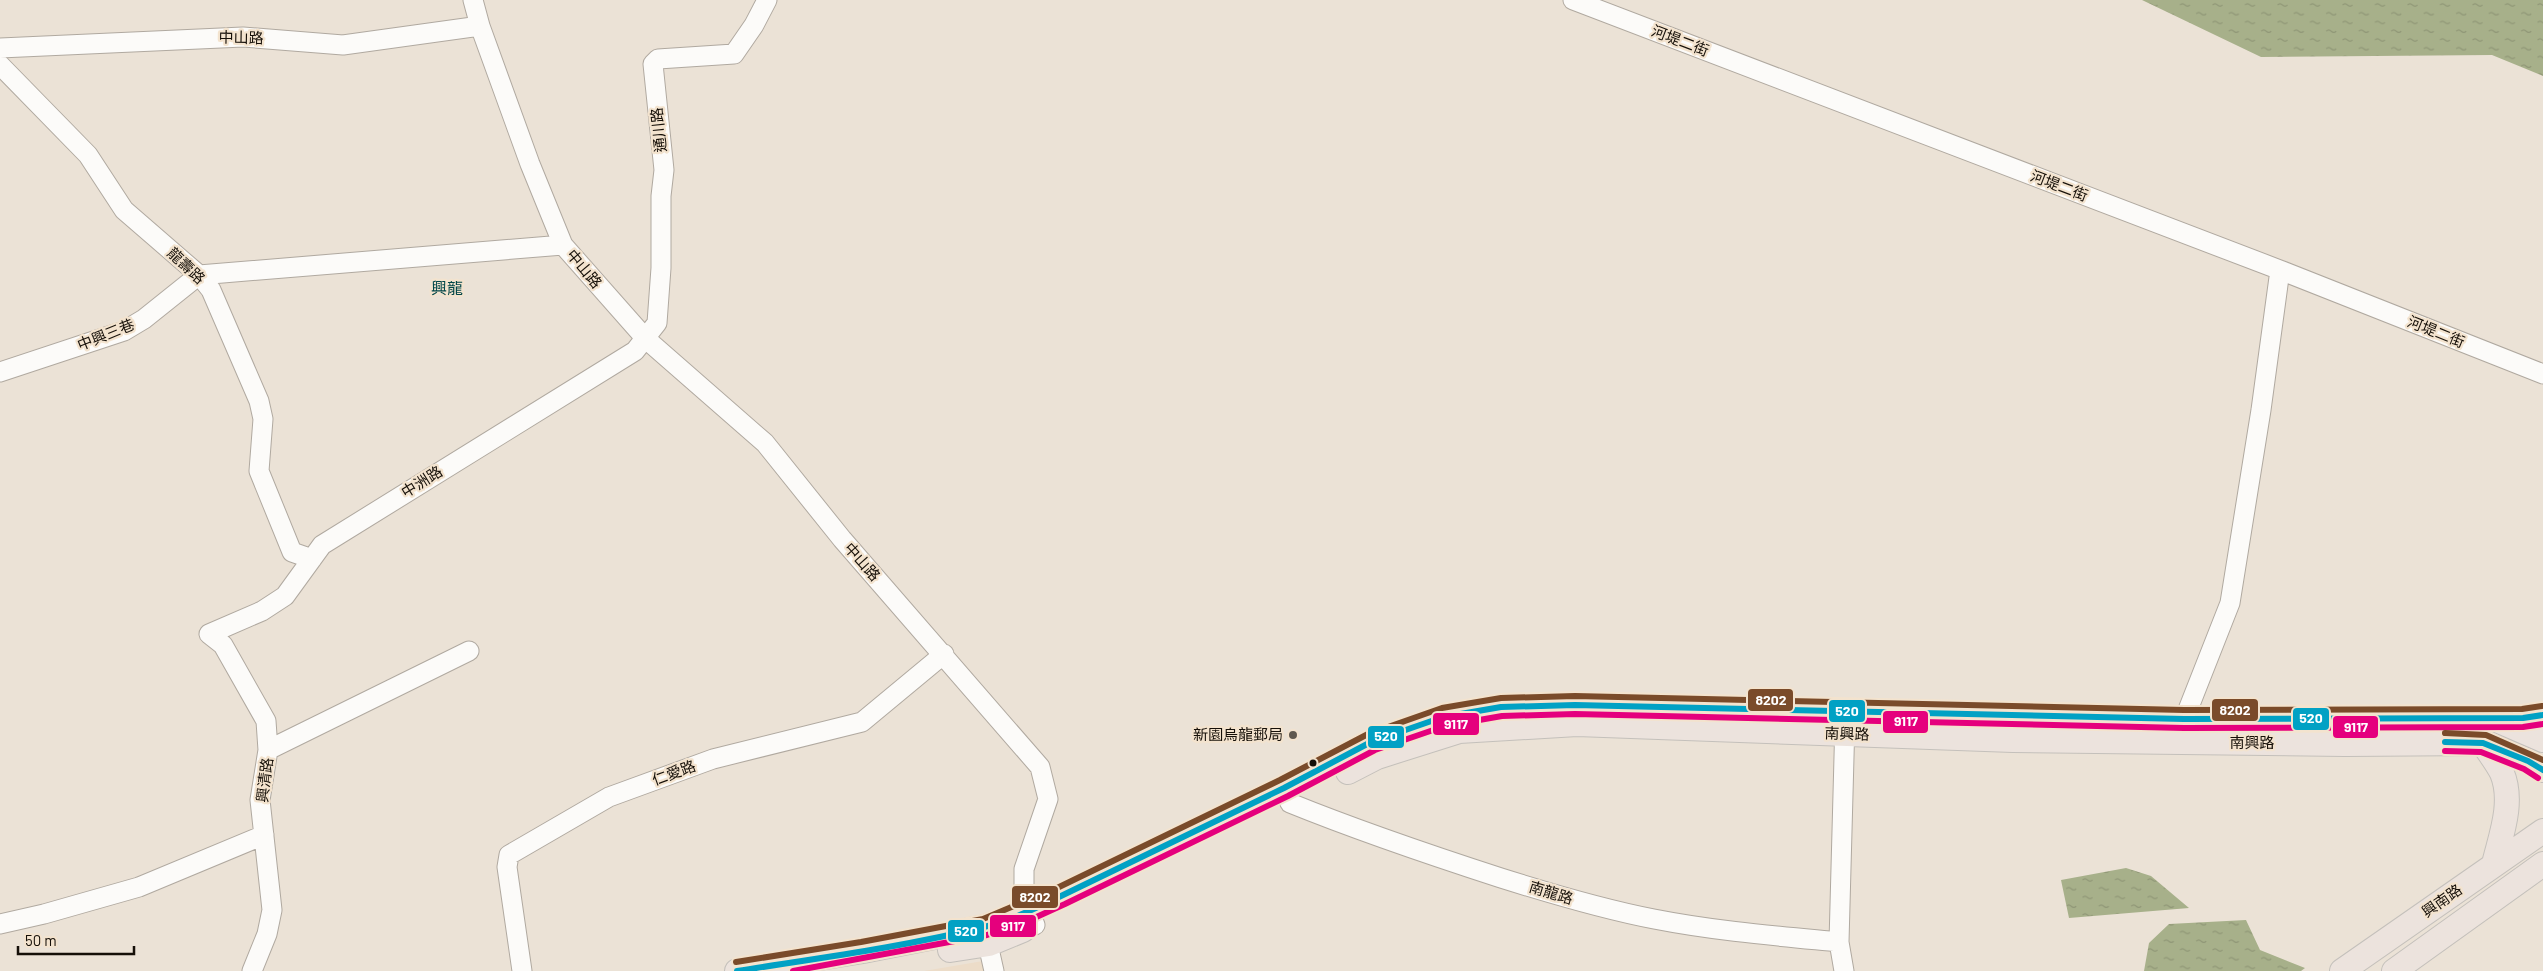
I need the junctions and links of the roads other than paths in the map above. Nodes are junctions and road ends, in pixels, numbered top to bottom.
1 (473, 0) edge
2 (767, 0) edge
3 (1573, 0) edge
4 (480, 26) junction
5 (0, 48) edge
6 (0, 65) edge
7 (563, 245) junction
8 (2280, 270) junction
9 (199, 275) junction
10 (646, 339) junction
11 (0, 372) edge
12 (2543, 374) edge
13 (312, 559) junction
14 (209, 634) joint
15 (469, 651) dead end
16 (944, 654) junction
17 (2543, 715) edge
18 (2489, 718) junction
19 (2184, 719) junction
20 (1845, 722) junction
21 (2543, 740) edge
22 (2176, 743) junction
23 (2483, 743) junction
24 (268, 750) junction
25 (2543, 770) edge
26 (1287, 795) junction
27 (2543, 831) edge
28 (264, 835) junction
29 (2494, 864) junction
30 (2543, 864) edge
31 (1032, 918) junction
32 (0, 924) edge
33 (987, 936) junction
34 (1839, 942) junction
35 (252, 971) edge
36 (522, 971) edge
37 (737, 971) edge
38 (835, 971) edge
39 (994, 971) edge
40 (1844, 971) edge
41 (2342, 971) edge
42 (2394, 971) edge

1 - 4 street, 中山路
2 - 10 street, 通川路
3 - 8 street, 河堤二街
4 - 5 street, 中山路
4 - 7 street, 中山路
6 - 9 street, 龍壽路
7 - 9 street, 中山路
7 - 10 street, 中山路
8 - 12 street, 河堤二街
8 - 19 street
9 - 11 street, 中興三巷
9 - 13 street, 龍壽路
10 - 13 street, 中洲路
10 - 16 street, 中山路
13 - 14 street, 中洲路
14 - 24 street, 興清路
15 - 24 street
16 - 31 street, 中山路
16 - 36 street, 仁愛路
17 - 18 main road, 南興路
18 - 19 main road, 南興路
18 - 21 main road, 南興路
19 - 20 main road, 南興路
19 - 22 street
20 - 22 main road, 南興路
20 - 26 main road, 南興路
20 - 34 street
22 - 23 main road, 南興路
23 - 25 main road, 南興路
23 - 29 main road
24 - 28 street, 興清路
26 - 31 main road, 南興路
26 - 34 street, 南龍路
27 - 29 main road, 興南路
28 - 32 street
28 - 35 street, 興清路
29 - 41 main road, 興南路
30 - 42 main road, 興南路
31 - 33 main road, 南興路
33 - 37 main road, 南興路
33 - 38 main road, 南興路
33 - 39 street
34 - 40 street

